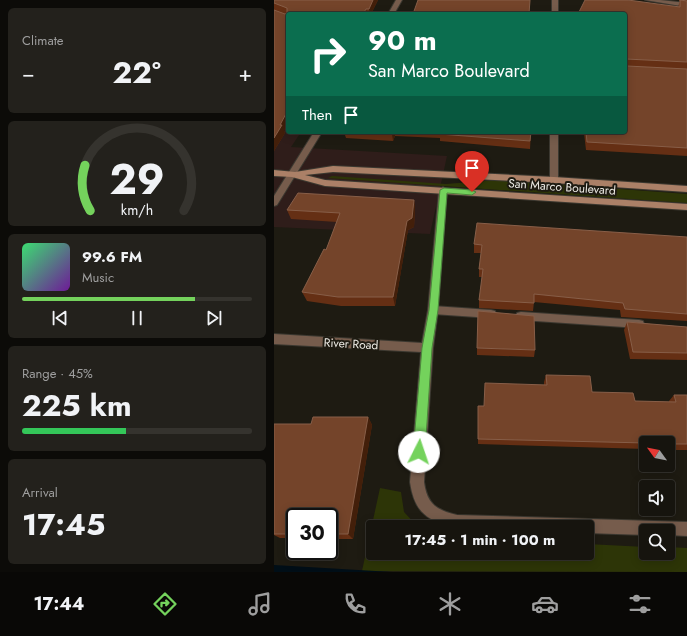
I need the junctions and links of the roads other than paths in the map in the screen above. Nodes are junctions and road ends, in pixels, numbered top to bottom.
1 (399, 0) edge
2 (555, 0) edge
3 (648, 0) edge
4 (687, 5) edge
5 (392, 12) edge
6 (555, 12) edge
7 (317, 134) edge
8 (554, 134) edge
9 (274, 172) edge
10 (292, 174) junction
11 (554, 180) junction
12 (687, 189) edge
13 (444, 190) junction
14 (274, 203) edge
15 (687, 207) edge
16 (433, 310) junction
17 (648, 325) edge
18 (274, 340) edge
19 (427, 348) junction
20 (687, 529) edge

1 - 5 street
2 - 6 street
3 - 4 street
7 - 10 street
8 - 11 street
9 - 10 main road, San Marco Boulevard
10 - 11 main road, San Marco Boulevard
10 - 13 main road, San Marco Boulevard
10 - 14 street
11 - 12 main road, San Marco Boulevard
13 - 15 main road, San Marco Boulevard
13 - 16 street
16 - 17 street
16 - 19 street
18 - 19 street, River Road
19 - 20 street

